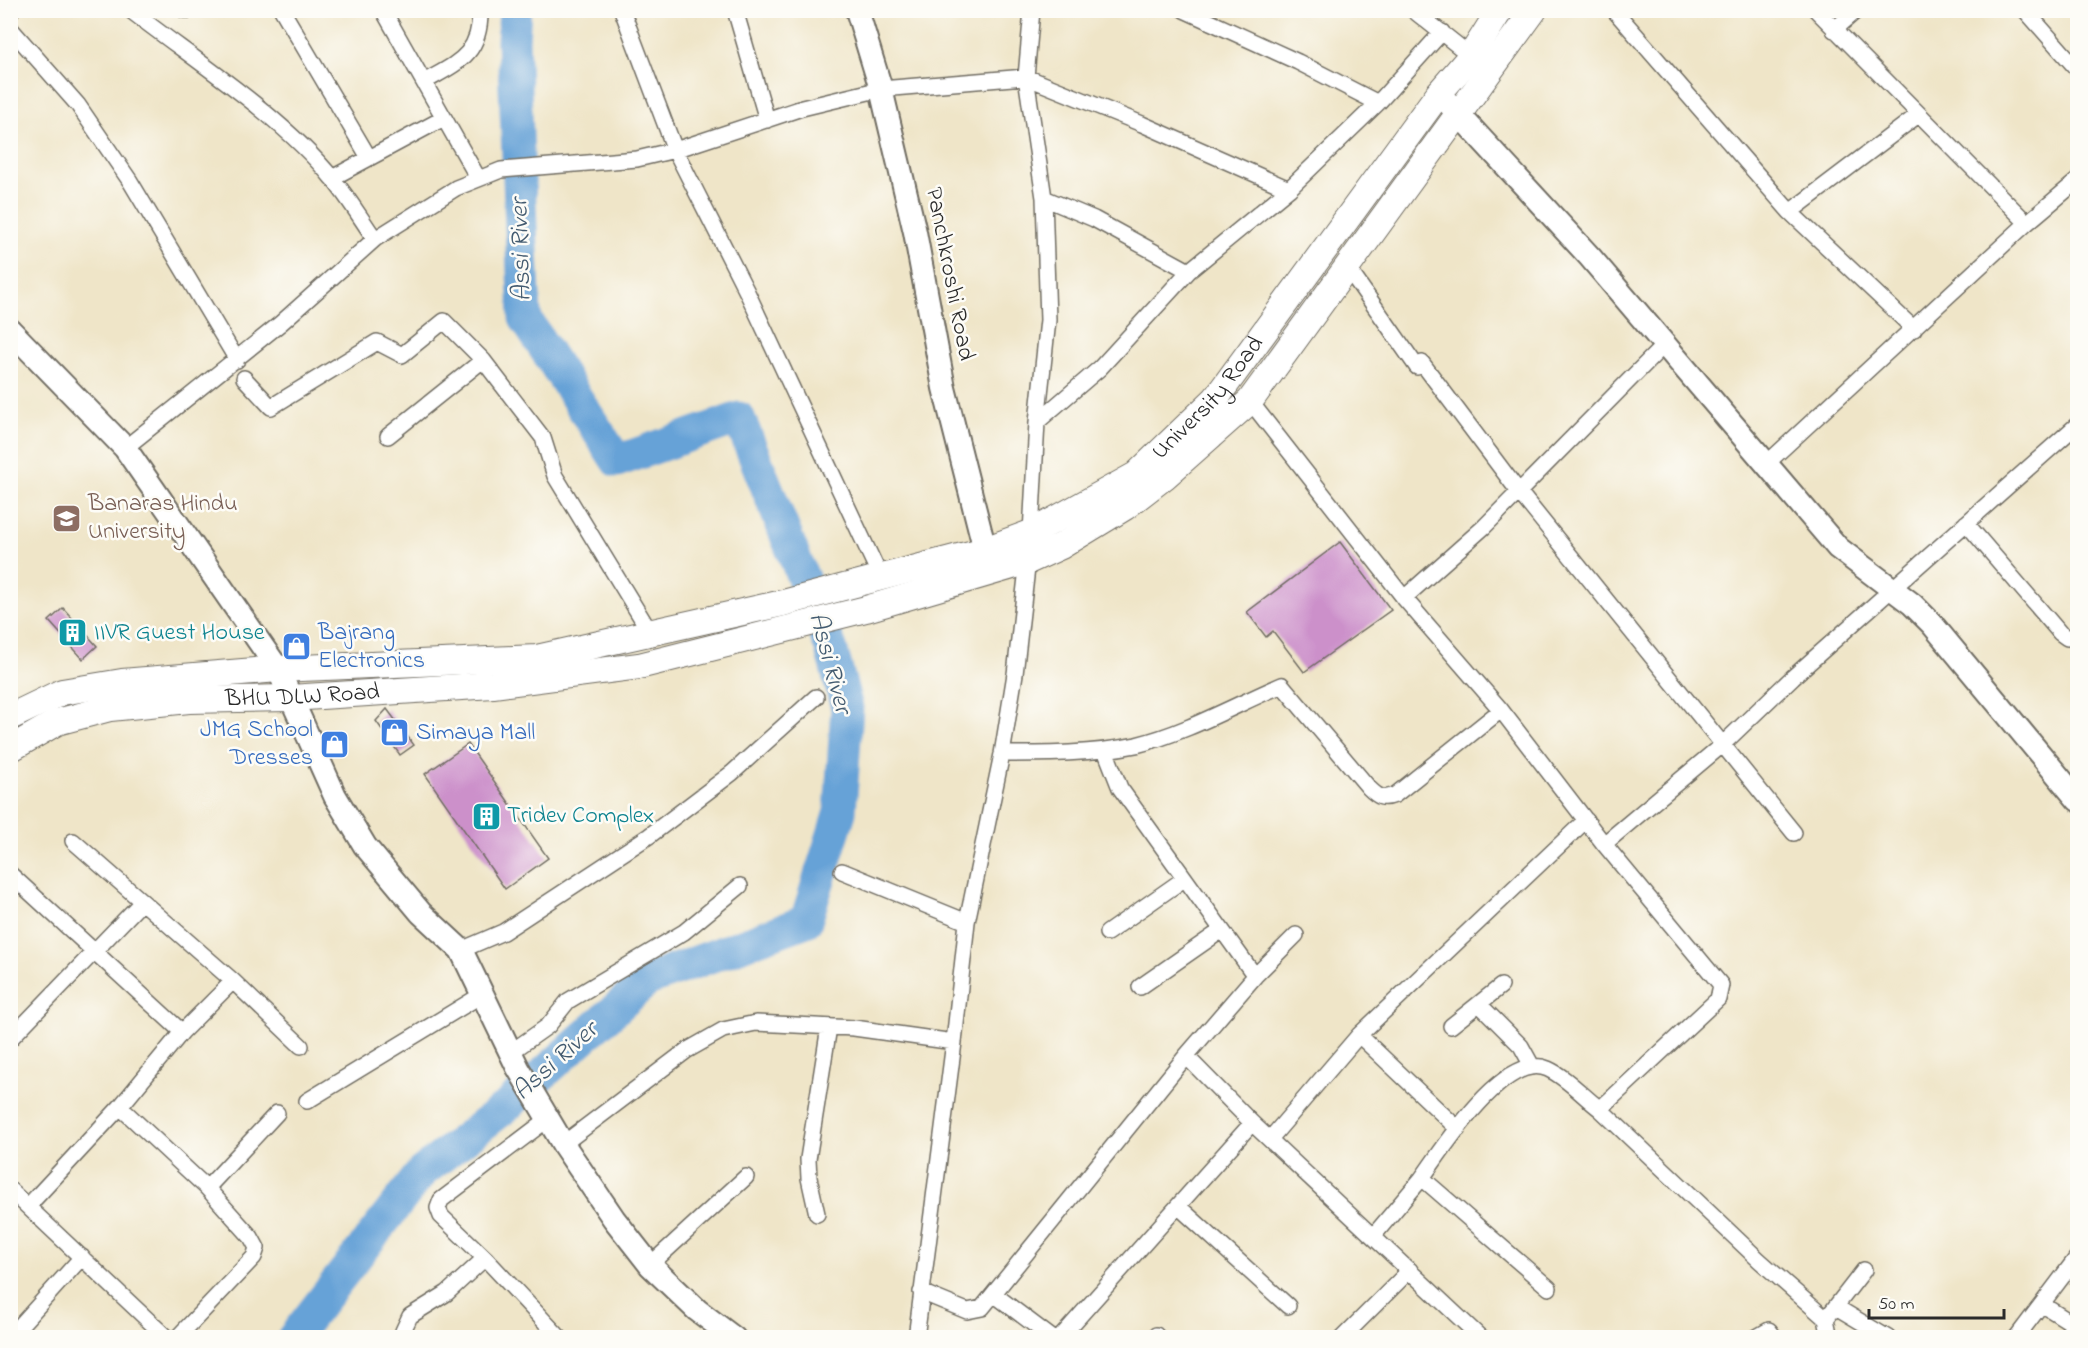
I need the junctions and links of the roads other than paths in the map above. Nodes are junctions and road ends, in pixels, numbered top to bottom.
1 (130, 10) edge
2 (184, 10) edge
3 (195, 10) edge
4 (282, 10) edge
5 (383, 10) edge
6 (480, 10) edge
7 (622, 10) edge
8 (735, 10) edge
9 (857, 10) edge
10 (1032, 10) edge
11 (1184, 10) edge
12 (1413, 10) edge
13 (1500, 10) edge
14 (1534, 10) edge
15 (1614, 10) edge
16 (1816, 10) edge
17 (1857, 10) edge
18 (2025, 10) edge
19 (10, 28) edge
20 (1834, 30) junction
21 (1442, 32) junction
22 (1471, 56) junction
23 (2078, 70) edge
24 (1026, 77) junction
25 (423, 82) junction
26 (880, 89) junction
27 (1439, 93) junction
28 (1378, 103) junction
29 (1458, 114) junction
30 (1918, 115) junction
31 (444, 118) junction
32 (767, 120) junction
33 (675, 150) junction
34 (368, 156) junction
35 (332, 178) junction
36 (478, 178) junction
37 (2078, 180) edge
38 (1289, 189) junction
39 (1044, 198) junction
40 (1790, 212) junction
41 (2027, 223) junction
42 (375, 239) junction
43 (1347, 267) junction
44 (1189, 271) junction
45 (1914, 329) junction
46 (10, 330) edge
47 (1665, 344) junction
48 (237, 360) junction
49 (483, 360) junction
50 (244, 378) dead end
51 (1250, 401) junction
52 (1037, 422) junction
53 (2078, 424) edge
54 (388, 436) dead end
55 (124, 448) junction
56 (1765, 465) junction
57 (1519, 492) junction
58 (1966, 523) junction
59 (1031, 533) junction
60 (985, 550) junction
61 (1026, 562) junction
62 (880, 576) junction
63 (1892, 589) junction
64 (1404, 598) junction
65 (783, 603) joint
66 (650, 632) junction
67 (2078, 634) edge
68 (278, 669) junction
69 (290, 698) junction
70 (816, 698) dead end
71 (1501, 710) junction
72 (10, 717) edge
73 (1722, 745) junction
74 (10, 749) edge
75 (1105, 750) junction
76 (1002, 754) junction
77 (2078, 800) edge
78 (1586, 820) junction
79 (1794, 833) dead end
80 (73, 841) dead end
81 (1604, 844) junction
82 (842, 871) dead end
83 (10, 874) edge
84 (1184, 879) junction
85 (740, 886) dead end
86 (141, 903) junction
87 (967, 922) junction
88 (1222, 930) junction
89 (1107, 933) dead end
90 (1296, 935) dead end
91 (94, 949) junction
92 (461, 950) junction
93 (1255, 976) junction
94 (233, 981) junction
95 (1501, 986) dead end
96 (1140, 987) dead end
97 (483, 994) junction
98 (1479, 1004) junction
99 (1451, 1026) dead end
100 (829, 1027) junction
101 (13, 1032) edge
102 (182, 1032) junction
103 (1359, 1035) junction
104 (954, 1042) junction
105 (301, 1046) dead end
106 (1186, 1056) junction
107 (515, 1060) junction
108 (1532, 1066) junction
109 (307, 1101) dead end
110 (120, 1107) junction
111 (1600, 1109) junction
112 (543, 1111) junction
113 (277, 1113) dead end
114 (1252, 1123) junction
115 (1458, 1129) junction
116 (1270, 1139) junction
117 (563, 1144) junction
118 (746, 1177) dead end
119 (1422, 1178) junction
120 (207, 1188) junction
121 (10, 1190) edge
122 (28, 1206) junction
123 (1179, 1208) junction
124 (817, 1214) dead end
125 (1374, 1235) junction
126 (2078, 1256) edge
127 (82, 1257) junction
128 (485, 1257) junction
129 (650, 1265) junction
130 (1410, 1270) junction
131 (1864, 1270) dead end
132 (1549, 1288) dead end
133 (921, 1292) junction
134 (995, 1295) junction
135 (2043, 1305) junction
136 (1288, 1306) dead end
137 (1836, 1307) junction
138 (1826, 1319) junction
139 (2072, 1330) edge
140 (554, 1332) edge
141 (10, 1337) edge
142 (167, 1338) edge
143 (177, 1338) edge
144 (406, 1338) edge
145 (538, 1338) edge
146 (734, 1338) edge
147 (916, 1338) edge
148 (1052, 1338) edge
149 (1060, 1338) edge
150 (1342, 1338) edge
151 (1481, 1338) edge
152 (1755, 1338) edge
153 (1775, 1338) edge
154 (1830, 1338) edge
155 (1888, 1338) edge
156 (2016, 1338) edge

1 - 35 street
2 - 3 street
4 - 34 street
5 - 25 street
6 - 25 street
7 - 33 street
8 - 32 street
9 - 26 street, Panchkroshi Road
10 - 24 street
11 - 28 street
12 - 21 street
13 - 22 main road, University Road
14 - 29 main road, BHU DLW Road
15 - 40 street
16 - 20 street
17 - 20 street
18 - 23 street
19 - 48 street
20 - 30 street
21 - 22 street
21 - 28 street
22 - 27 main road, University Road
24 - 26 street
24 - 38 street
24 - 39 street
25 - 31 street
26 - 32 street
26 - 60 street, Panchkroshi Road
27 - 29 street
27 - 59 main road, University Road
28 - 38 street
29 - 43 main road, BHU DLW Road
29 - 47 street
30 - 40 street
30 - 41 street
31 - 34 street
31 - 36 street
32 - 33 street
33 - 36 street
33 - 62 street
34 - 35 street
35 - 42 street
36 - 42 street
37 - 41 street
38 - 44 street
39 - 44 street
39 - 52 street
40 - 45 street
41 - 45 street
42 - 48 street
43 - 51 main road, BHU DLW Road
43 - 57 street
44 - 52 street
45 - 56 street
46 - 55 street
47 - 56 street
47 - 57 street
48 - 55 street
49 - 50 street
49 - 54 street
49 - 66 street
51 - 61 main road, BHU DLW Road
51 - 64 street
52 - 59 street
53 - 58 street
55 - 68 street
56 - 63 street
57 - 64 street
57 - 73 street
58 - 63 street
58 - 67 street
59 - 60 main road, University Road
59 - 61 street
60 - 62 main road, University Road
61 - 69 main road, BHU DLW Road
61 - 76 street
62 - 65 main road, University Road
63 - 73 street
63 - 77 street
64 - 71 street
65 - 66 main road, BHU DLW Road
66 - 68 main road, BHU DLW Road
68 - 69 street
68 - 72 main road, BHU DLW Road
69 - 74 main road, BHU DLW Road
69 - 92 street
70 - 92 street
71 - 75 street
71 - 78 street
73 - 79 street
73 - 81 street
75 - 76 street
75 - 84 street
76 - 87 street
78 - 81 street
78 - 103 street
80 - 86 street
81 - 111 street
82 - 87 street
83 - 91 street
84 - 88 street
84 - 89 street
85 - 107 street
86 - 91 street
86 - 94 street
87 - 104 street
88 - 93 street
88 - 96 street
90 - 93 street
91 - 101 street
91 - 102 street
92 - 97 street
93 - 106 street
94 - 102 street
94 - 105 street
95 - 98 street
97 - 107 street
97 - 109 street
98 - 99 street
98 - 108 street
100 - 104 street
100 - 117 street
100 - 124 street
102 - 110 street
103 - 115 street
103 - 116 street
104 - 133 street
106 - 114 street
106 - 134 street
107 - 112 street
108 - 111 street
108 - 115 street
110 - 120 street
110 - 122 street
111 - 138 street
112 - 117 street
112 - 128 street
113 - 120 street
114 - 116 street
114 - 123 street
115 - 119 street
116 - 125 street
117 - 129 street
118 - 129 street
119 - 125 street
119 - 132 street
120 - 143 street
121 - 122 street
122 - 127 street
123 - 136 street
123 - 149 street
125 - 130 street
126 - 135 street
127 - 141 street
127 - 142 street
128 - 140 street
128 - 144 street
129 - 146 street
130 - 150 street
130 - 151 street
131 - 137 street
133 - 134 street
133 - 147 street
134 - 148 street
135 - 139 street
135 - 156 street
137 - 138 street
137 - 155 street
138 - 154 street
140 - 145 street
152 - 153 street

